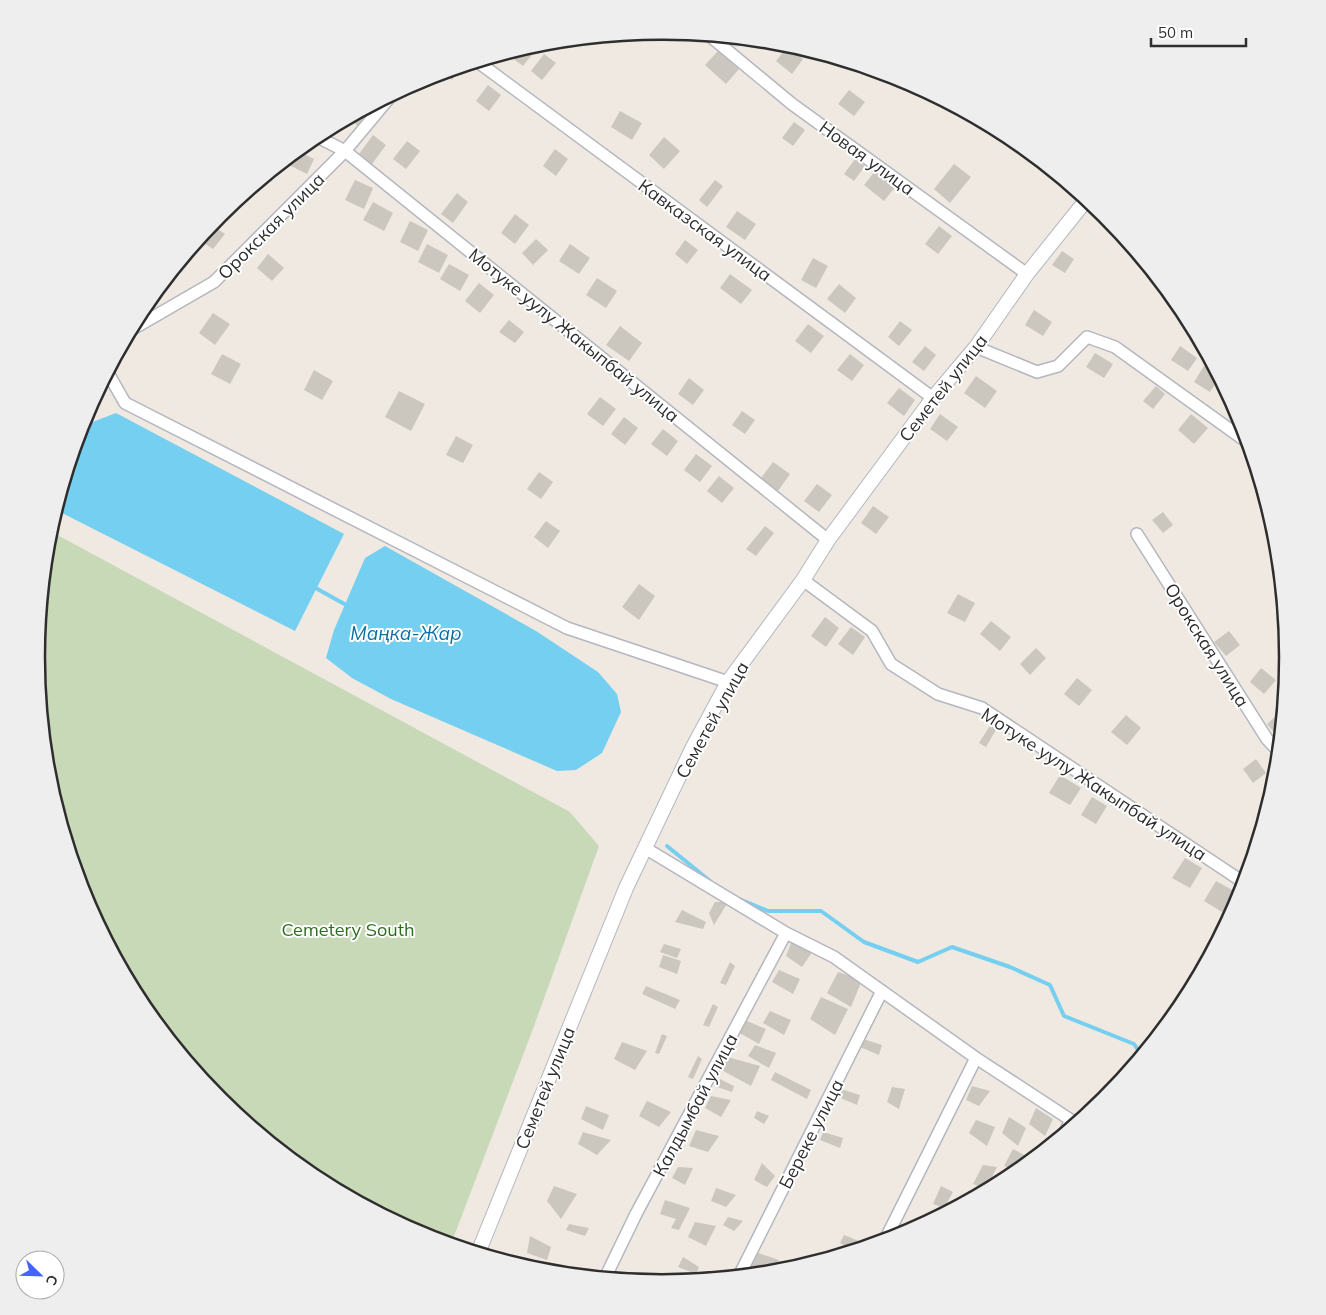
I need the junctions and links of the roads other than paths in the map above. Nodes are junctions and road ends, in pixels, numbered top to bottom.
1 (718, 42) edge
2 (485, 67) edge
3 (380, 109) edge
4 (325, 141) edge
5 (345, 151) junction
6 (1082, 205) edge
7 (1027, 274) junction
8 (145, 322) edge
9 (976, 347) junction
10 (112, 379) edge
11 (933, 398) junction
12 (1239, 436) edge
13 (1137, 534) dead end
14 (828, 540) junction
15 (803, 580) junction
16 (728, 682) junction
17 (1274, 746) edge
18 (645, 848) junction
19 (1239, 879) edge
20 (786, 932) junction
21 (882, 992) junction
22 (976, 1058) junction
23 (1072, 1120) edge
24 (889, 1232) edge
25 (480, 1247) edge
26 (742, 1270) edge
27 (608, 1273) edge

1 - 7 street, Новая улица
2 - 11 street, Кавказская улица
3 - 5 street, Орокская улица
4 - 5 street, Мотуке уулу Жакыпбай улица
5 - 8 street, Орокская улица
5 - 14 street, Мотуке уулу Жакыпбай улица
6 - 7 street, Семетей улица
7 - 9 street, Семетей улица
9 - 11 street, Семетей улица
9 - 12 street
10 - 16 street
11 - 14 street, Семетей улица
13 - 17 street, Орокская улица
14 - 15 street, Семетей улица
15 - 16 street, Семетей улица
15 - 19 street, Мотуке уулу Жакыпбай улица
16 - 18 street, Семетей улица
18 - 20 street
18 - 25 street, Семетей улица
20 - 21 street
20 - 27 street, Калдымбай улица
21 - 22 street
21 - 26 street, Береке улица
22 - 23 street
22 - 24 street

